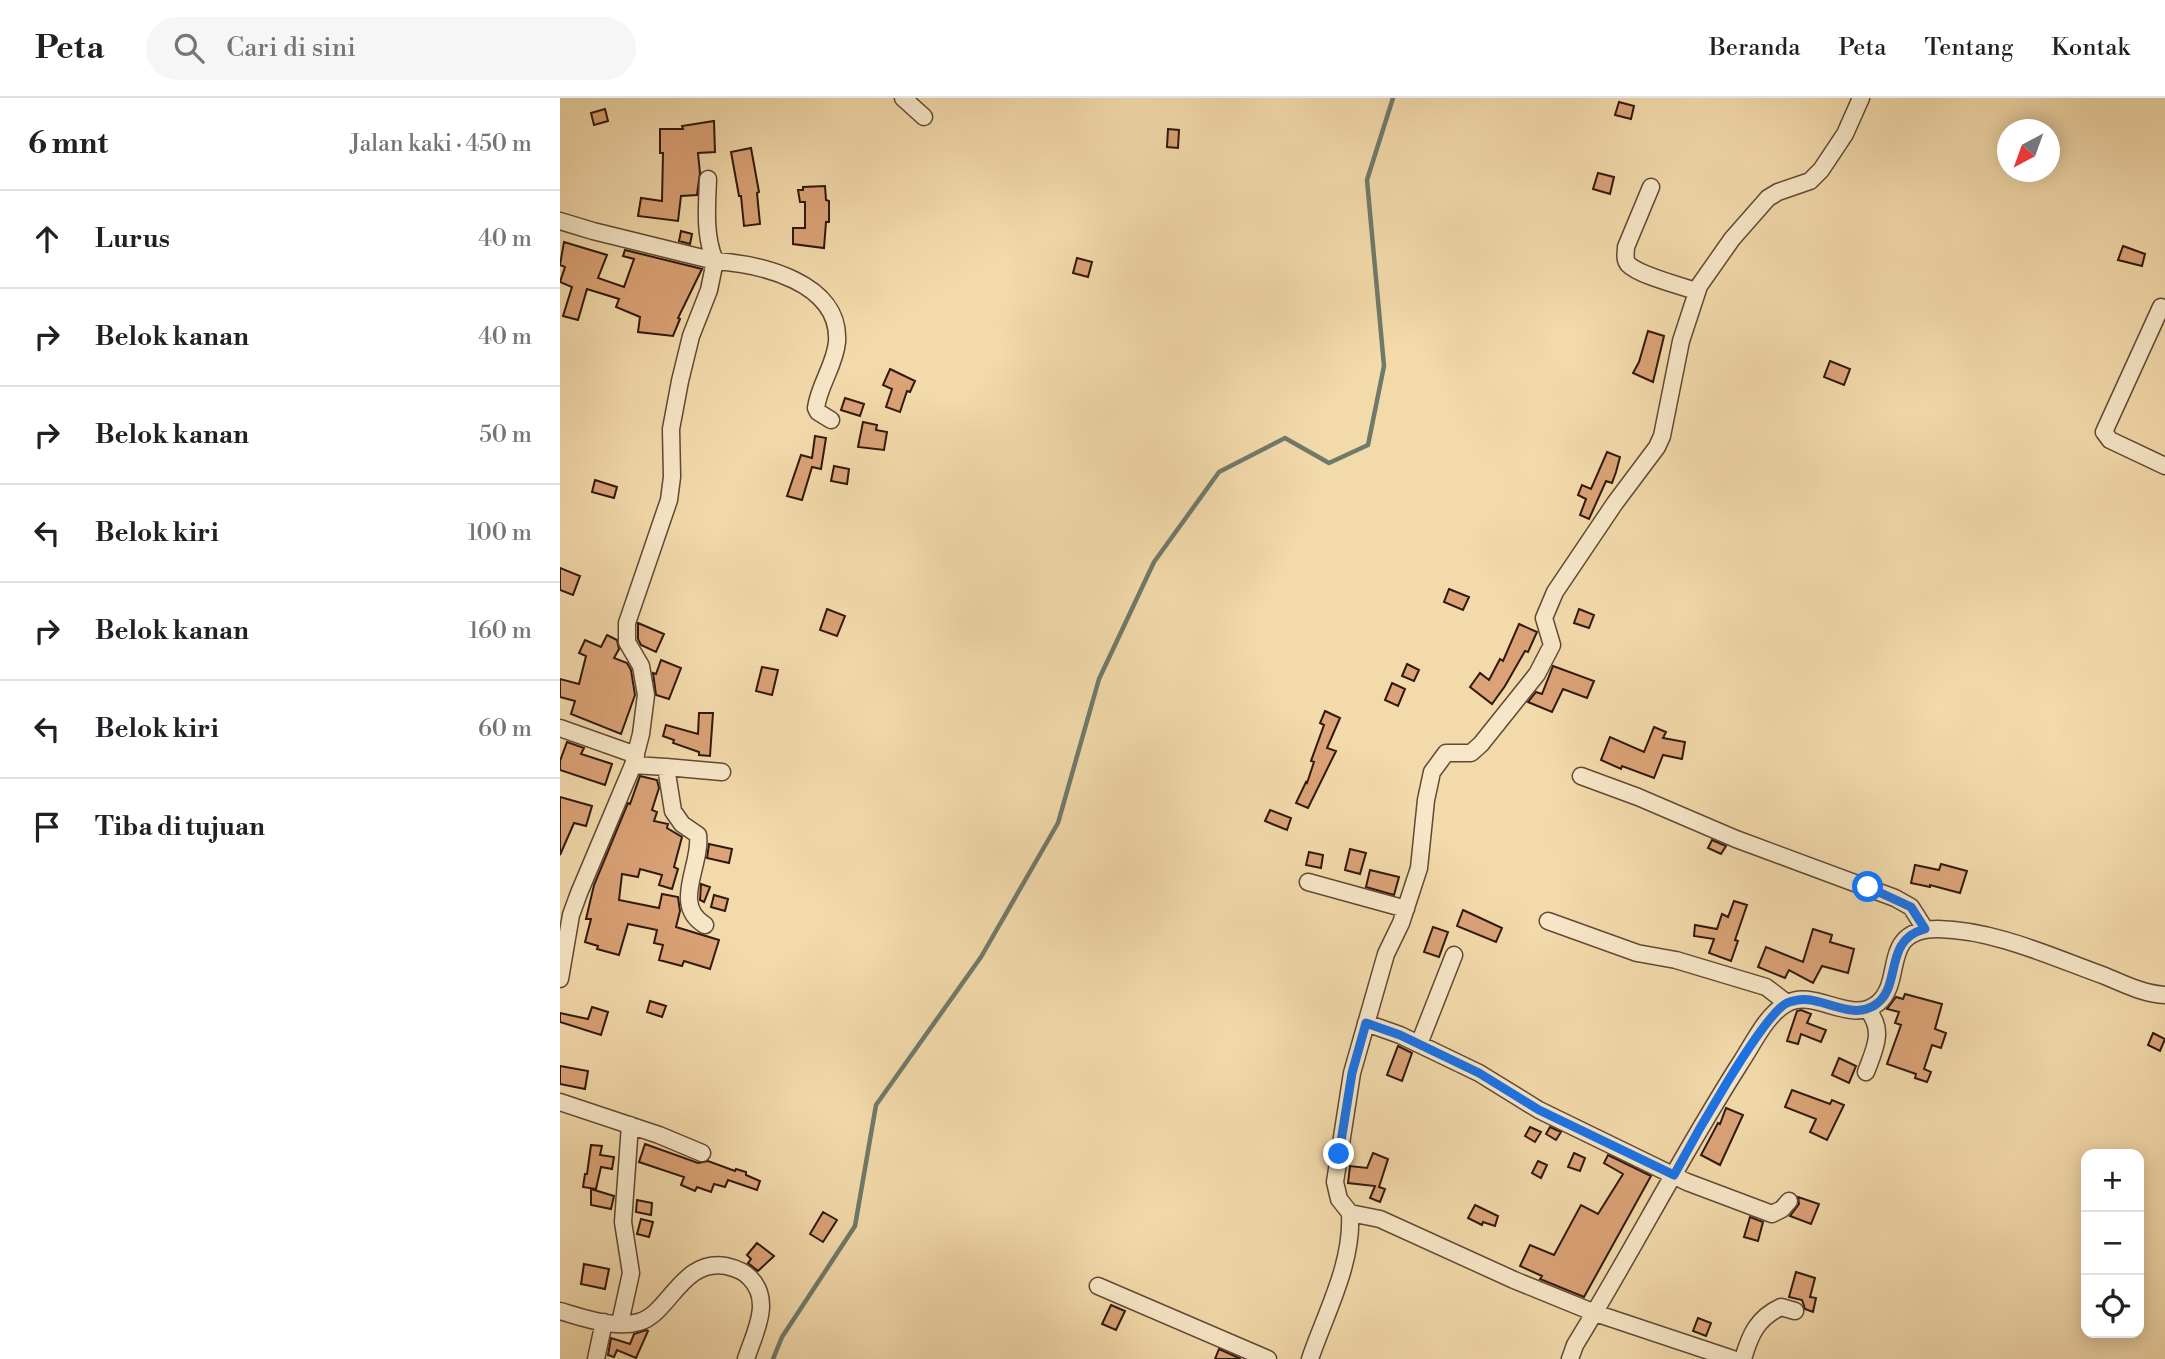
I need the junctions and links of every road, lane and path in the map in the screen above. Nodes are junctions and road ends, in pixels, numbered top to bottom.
1 (904, 98) edge
2 (1861, 98) edge
3 (924, 117) dead end
4 (708, 179) dead end
5 (1651, 187) dead end
6 (560, 221) edge
7 (715, 261) junction
8 (1696, 291) junction
9 (2161, 307) dead end
10 (831, 420) dead end
11 (2165, 466) edge
12 (560, 729) edge
13 (635, 760) junction
14 (666, 767) junction
15 (722, 772) dead end
16 (1581, 776) dead end
17 (1308, 882) dead end
18 (1406, 909) junction
19 (1548, 921) dead end
20 (705, 925) dead end
21 (1925, 929) junction
22 (1454, 955) dead end
23 (560, 979) edge
24 (2165, 995) edge
25 (1787, 1003) junction
26 (1867, 1009) junction
27 (1366, 1023) junction
28 (1419, 1044) junction
29 (1866, 1072) dead end
30 (560, 1102) edge
31 (629, 1125) junction
32 (702, 1153) dead end
33 (1674, 1175) junction
34 (1789, 1201) dead end
35 (1350, 1213) junction
36 (1098, 1286) dead end
37 (560, 1311) edge
38 (1795, 1311) dead end
39 (1595, 1312) junction
40 (604, 1322) junction
41 (620, 1323) junction
42 (596, 1359) edge
43 (746, 1359) edge
44 (1268, 1359) edge
45 (1310, 1359) edge
46 (1570, 1359) edge
47 (1732, 1359) edge
48 (1744, 1359) edge

1 - 3 street
2 - 8 street
4 - 7 street
5 - 8 street
6 - 7 street
7 - 10 street
7 - 13 street
8 - 18 street
9 - 11 street
12 - 13 street
13 - 14 street
13 - 23 street
14 - 15 street
14 - 20 street
16 - 21 street
17 - 18 street
18 - 27 street
19 - 25 street
21 - 24 street
21 - 26 street
22 - 28 street
25 - 26 street
25 - 33 street
26 - 29 street
27 - 28 street
27 - 35 street
28 - 33 street
30 - 31 street
31 - 32 street
31 - 41 street
33 - 34 street
33 - 39 street
35 - 39 street
35 - 45 street
36 - 44 street
37 - 40 street
38 - 48 street
39 - 46 street
39 - 47 street
40 - 41 street
40 - 42 street
41 - 43 street

